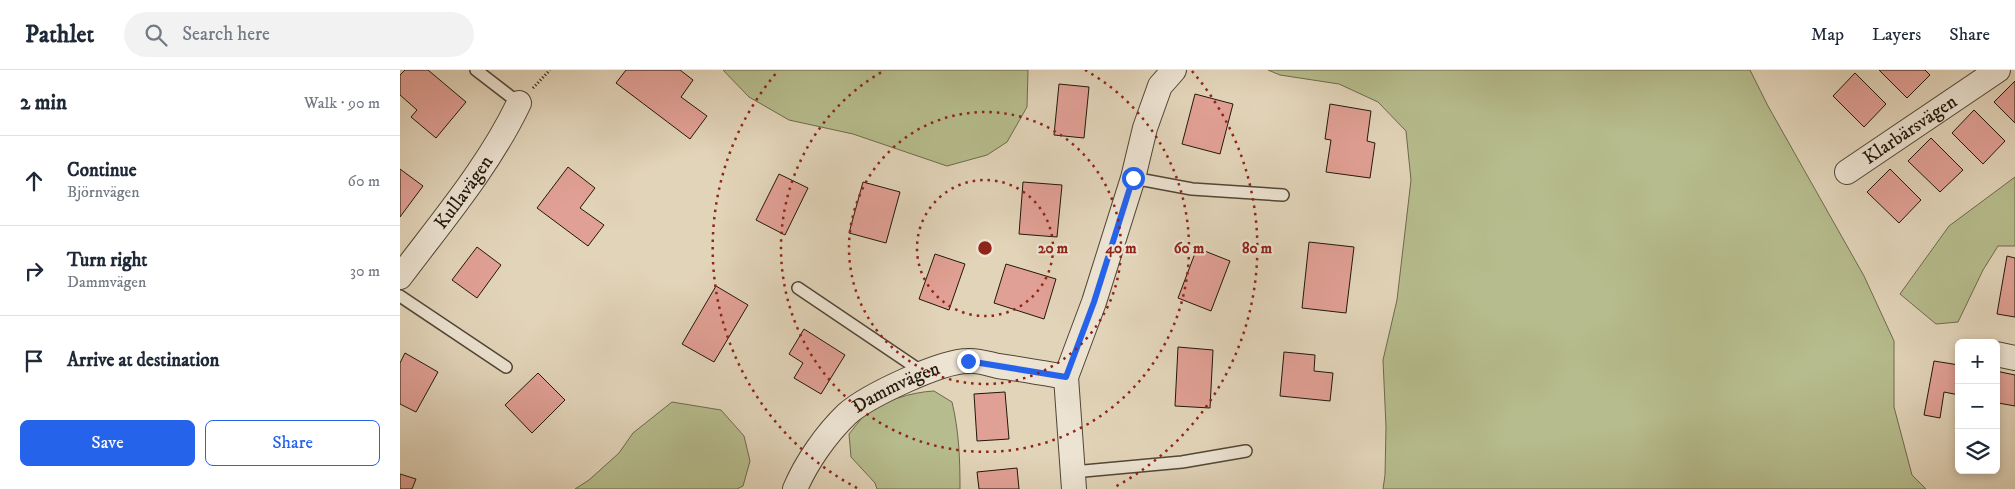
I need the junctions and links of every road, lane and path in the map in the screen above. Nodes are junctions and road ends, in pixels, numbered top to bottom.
1 (476, 70) edge
2 (1174, 70) edge
3 (1998, 70) edge
4 (519, 103) joint
5 (1847, 172) dead end
6 (1133, 178) junction
7 (1283, 195) dead end
8 (400, 277) edge
9 (798, 288) dead end
10 (400, 296) edge
11 (2000, 355) edge
12 (2015, 358) edge
13 (506, 366) dead end
14 (924, 373) junction
15 (1066, 377) junction
16 (1246, 451) dead end
17 (1073, 481) edge
18 (795, 489) edge

1 - 4 lane
2 - 6 street
3 - 5 street, Klarbärsvägen
4 - 8 street, Kullavägen
6 - 7 lane
6 - 15 street
9 - 14 lane
10 - 13 lane
11 - 12 street
14 - 15 street, Dammvägen
14 - 18 street, Dammvägen
15 - 17 street
16 - 17 lane

